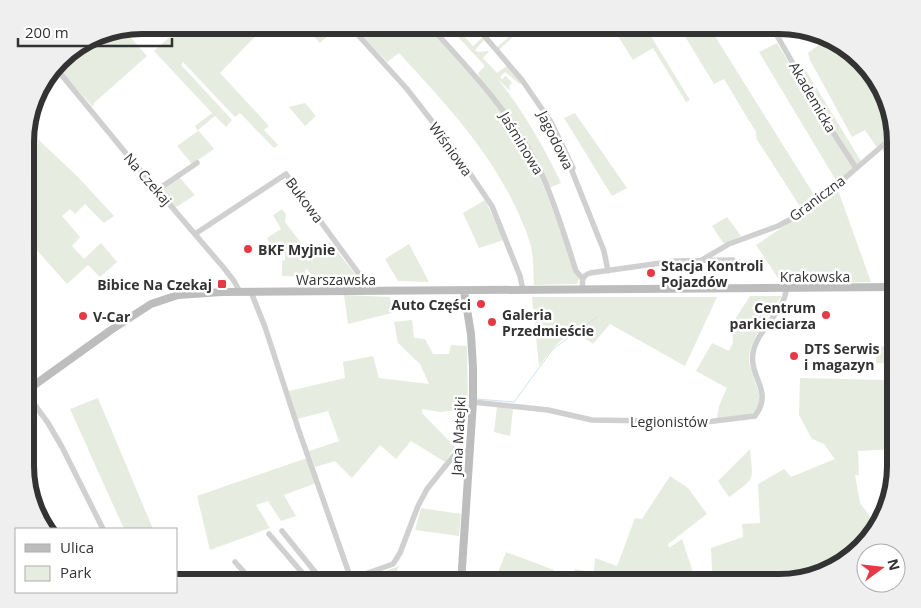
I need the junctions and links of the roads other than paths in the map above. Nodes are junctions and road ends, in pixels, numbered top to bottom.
1 (357, 34) edge
2 (437, 34) edge
3 (482, 34) edge
4 (776, 34) edge
5 (59, 72) edge
6 (887, 141) edge
7 (886, 150) dead end
8 (887, 153) edge
9 (197, 163) dead end
10 (856, 168) junction
11 (157, 190) junction
12 (195, 234) junction
13 (700, 260) junction
14 (733, 260) dead end
15 (608, 270) junction
16 (583, 279) junction
17 (887, 287) edge
18 (786, 288) junction
19 (674, 289) joint
20 (464, 290) junction
21 (523, 290) junction
22 (583, 290) junction
23 (368, 291) junction
24 (240, 292) junction
25 (251, 292) junction
26 (34, 386) edge
27 (473, 402) junction
28 (34, 403) edge
29 (470, 451) junction
30 (102, 528) edge
31 (282, 531) dead end
32 (269, 534) dead end
33 (235, 562) dead end
34 (246, 574) edge
35 (303, 574) edge
36 (317, 574) edge
37 (346, 574) edge
38 (368, 574) edge
39 (463, 574) edge

1 - 21 street, Wiśniowa
2 - 16 street, Jaśminowa
3 - 15 street, Jagodowa
4 - 10 street, Akademicka
5 - 11 street, Na Czekaj
6 - 10 street, Graniczna
7 - 8 street
9 - 11 street
10 - 13 street, Graniczna
11 - 12 street, Na Czekaj
12 - 23 street, Bukowa
12 - 24 street, Na Czekaj
13 - 14 street, Graniczna
13 - 15 street, Graniczna
15 - 16 street, Graniczna
16 - 22 street
17 - 18 main road, Krakowska
18 - 19 main road, Krakowska
18 - 27 street, Legionistów
19 - 22 main road, Warszawska
20 - 21 main road, Warszawska
20 - 23 main road, Warszawska
20 - 27 main road, Jana Matejki
21 - 22 main road, Warszawska
23 - 25 main road, Warszawska
24 - 25 main road, Warszawska
24 - 26 main road, Warszawska
25 - 37 street
27 - 29 main road, Jana Matejki
28 - 30 street
29 - 38 street
29 - 39 main road, Jana Matejki
31 - 36 street
32 - 35 street
33 - 34 street

